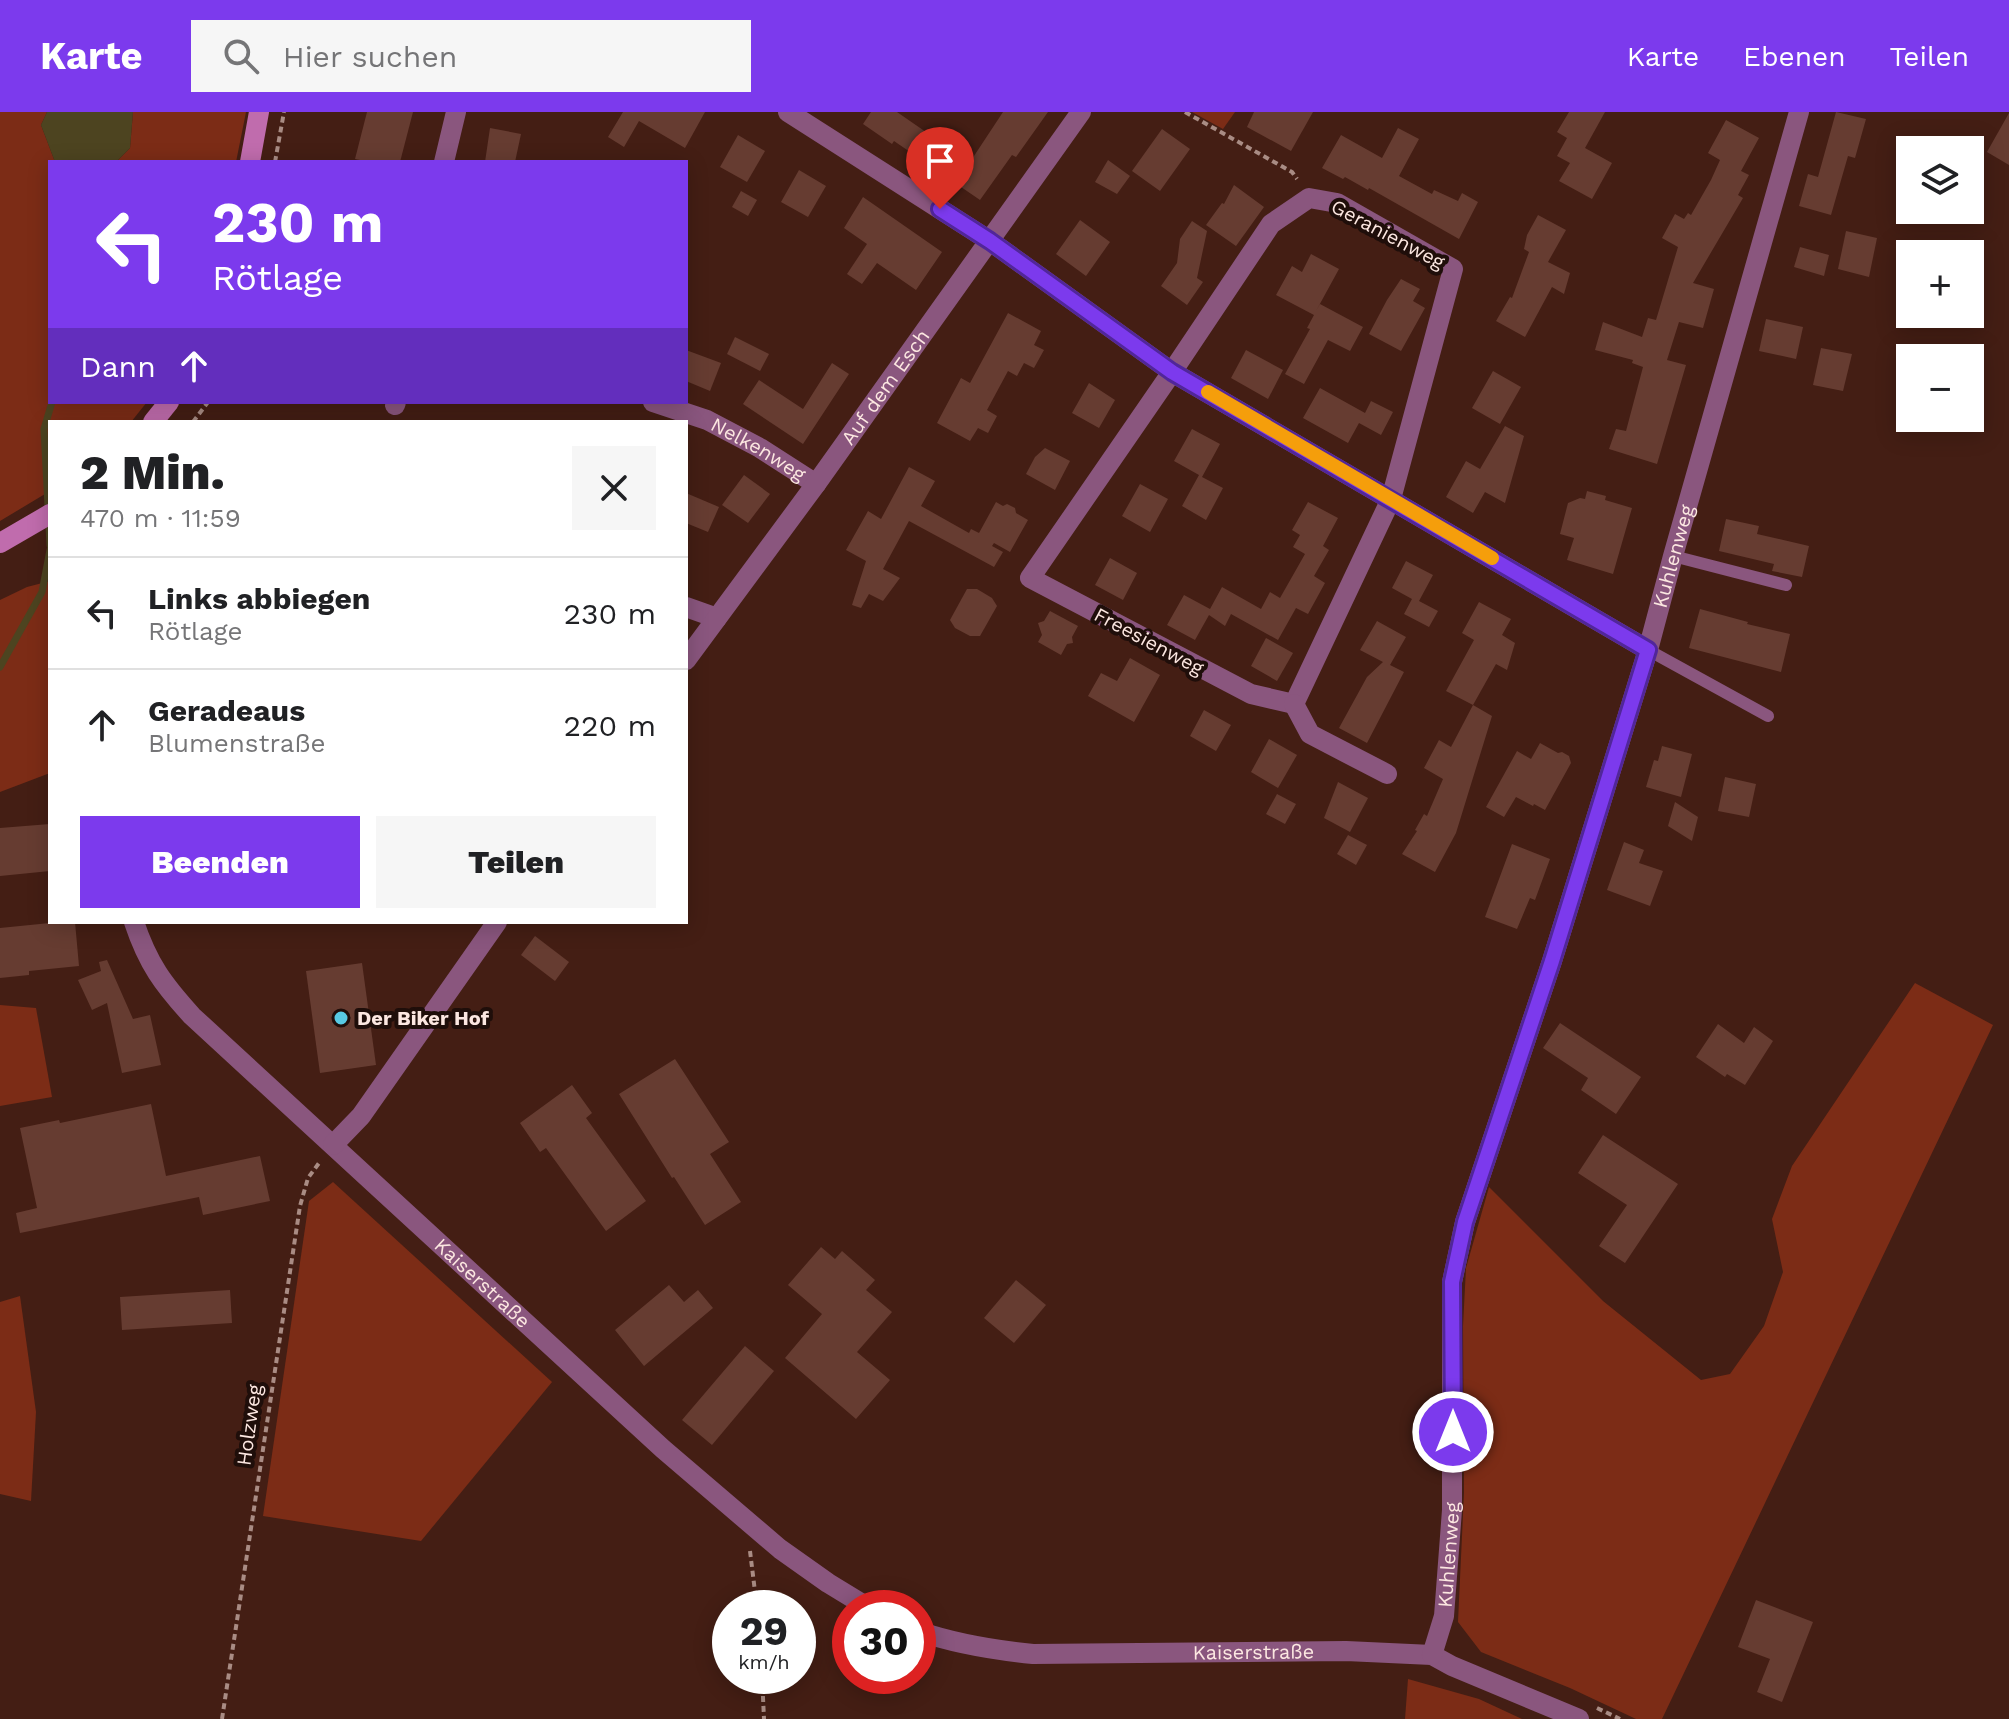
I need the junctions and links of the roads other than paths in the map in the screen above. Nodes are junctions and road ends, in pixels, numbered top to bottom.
1 (259, 112) edge
2 (456, 112) edge
3 (788, 112) edge
4 (1081, 112) edge
5 (1799, 112) edge
6 (250, 160) edge
7 (444, 160) edge
8 (990, 241) junction
9 (1172, 372) junction
10 (167, 404) edge
11 (659, 404) edge
12 (155, 420) edge
13 (816, 484) junction
14 (1391, 499) junction
15 (43, 518) edge
16 (0, 543) edge
17 (1673, 556) junction
18 (1786, 585) dead end
19 (688, 608) edge
20 (717, 618) junction
21 (1648, 650) junction
22 (688, 657) edge
23 (1294, 704) junction
24 (1768, 716) dead end
25 (1387, 774) dead end
26 (135, 924) edge
27 (496, 924) edge
28 (333, 1145) junction
29 (839, 1590) edge
30 (936, 1637) edge
31 (1432, 1655) junction
32 (1579, 1719) edge

1 - 6 main road
2 - 7 street
3 - 8 street
4 - 8 street, Auf dem Esch
5 - 17 street, Kuhlenweg
8 - 9 street
8 - 13 street, Auf dem Esch
9 - 14 street
9 - 14 street, Geranienweg
9 - 23 street, Freesienweg
10 - 12 main road
11 - 13 street, Nelkenweg
13 - 20 street, Auf dem Esch
14 - 21 street
14 - 23 street
15 - 16 main road
17 - 18 lane
17 - 21 street, Kuhlenweg
19 - 20 street
20 - 22 street, Auf dem Esch
21 - 24 lane
21 - 31 street, Kuhlenweg
23 - 25 street
26 - 28 street, Kaiserstraße
27 - 28 street
28 - 29 street, Kaiserstraße
30 - 31 street, Kaiserstraße
31 - 32 street, Kaiserstraße

